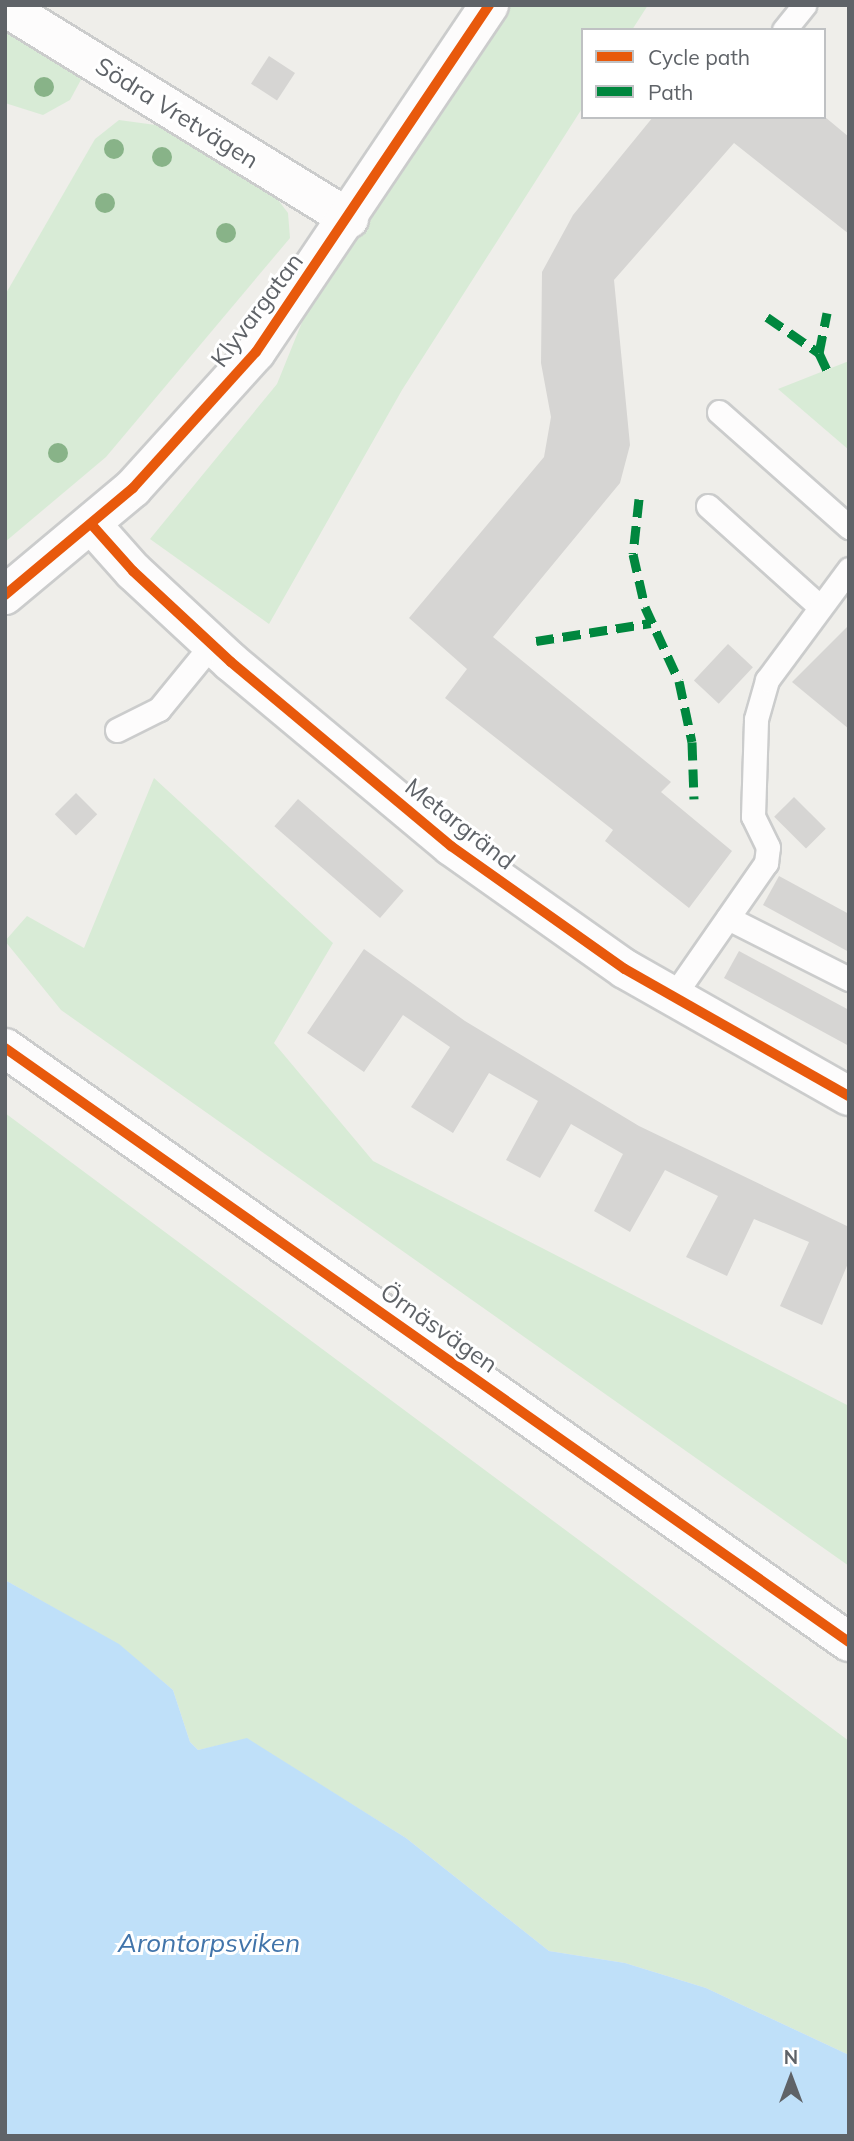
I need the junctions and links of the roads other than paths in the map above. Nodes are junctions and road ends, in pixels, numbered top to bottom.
1 (489, 5) edge
2 (804, 5) edge
3 (5, 7) edge
4 (785, 28) edge
5 (349, 219) junction
6 (719, 412) dead end
7 (708, 506) dead end
8 (92, 525) junction
9 (849, 527) edge
10 (849, 569) edge
11 (5, 595) edge
12 (820, 607) junction
13 (212, 644) junction
14 (117, 730) dead end
15 (728, 918) junction
16 (849, 979) edge
17 (672, 998) junction
18 (5, 1048) edge
19 (849, 1096) edge
20 (849, 1642) edge

1 - 5 street, Klyvargatan
2 - 4 lane
3 - 5 street, Södra Vretvägen
5 - 8 street, Klyvargatan
6 - 9 lane
7 - 12 lane
8 - 11 street, Klyvargatan
8 - 13 street, Metargränd
10 - 12 lane
12 - 15 lane
13 - 14 lane
13 - 17 street, Metargränd
15 - 16 lane
15 - 17 lane
17 - 19 street, Metargränd
18 - 20 street, Örnäsvägen

